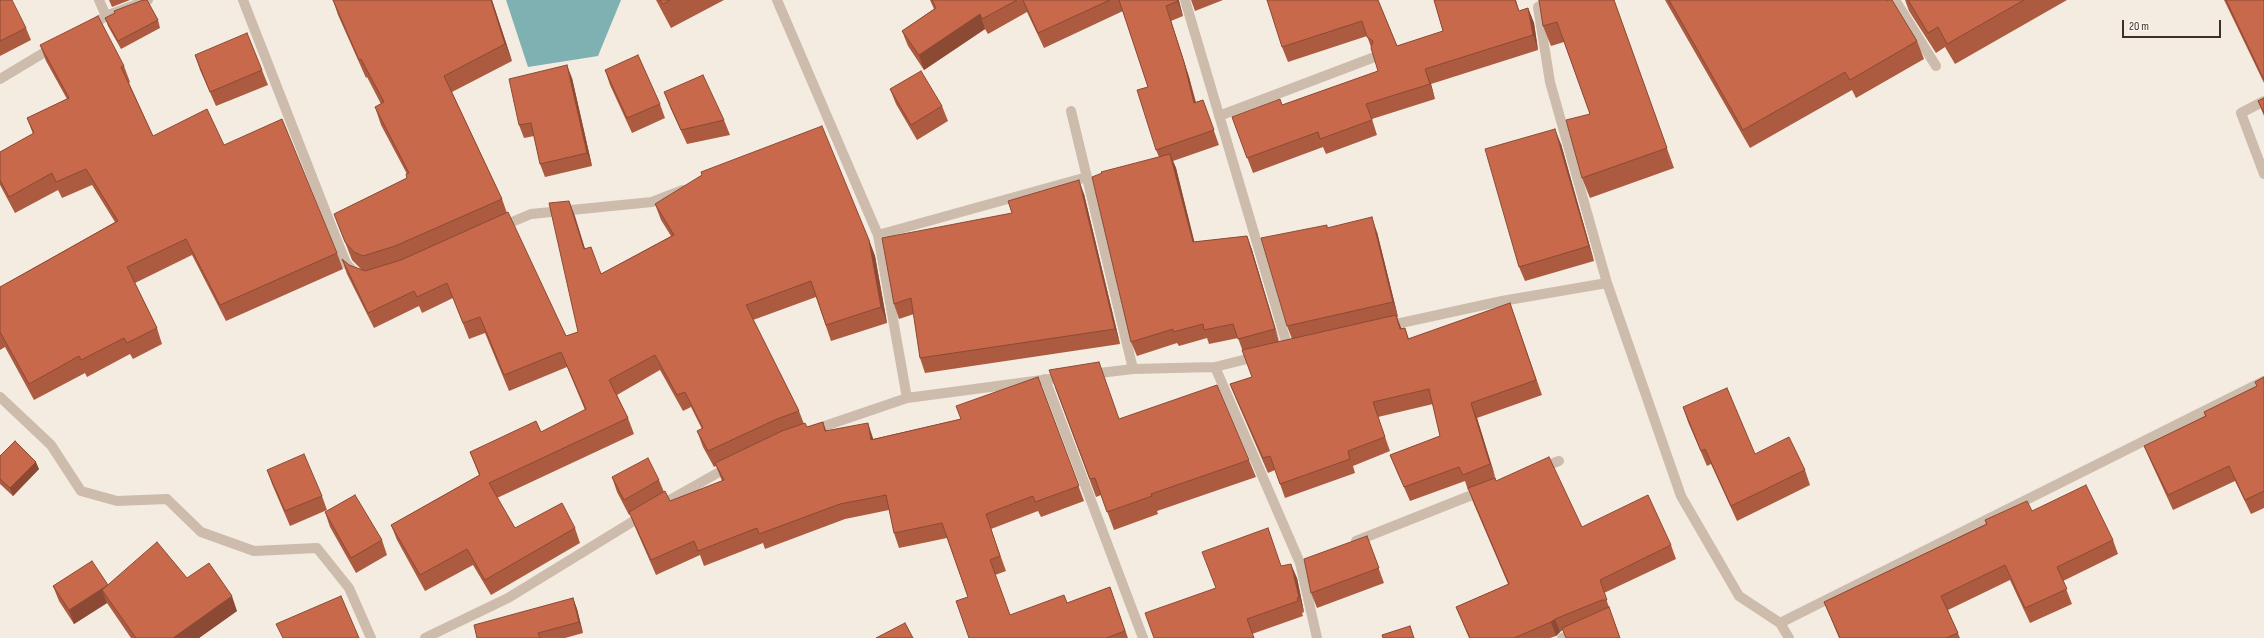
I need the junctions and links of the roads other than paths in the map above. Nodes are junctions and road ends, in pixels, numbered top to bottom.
1 (99, 0) edge
2 (148, 0) edge
3 (243, 0) edge
4 (778, 0) edge
5 (1185, 0) edge
6 (1549, 0) edge
7 (1896, 0) edge
8 (106, 16) junction
9 (80, 31) edge
10 (67, 39) edge
11 (1372, 58) edge
12 (1936, 66) dead end
13 (0, 79) edge
14 (2264, 101) edge
15 (1071, 112) dead end
16 (1219, 116) junction
17 (2264, 174) edge
18 (1087, 177) junction
19 (695, 185) edge
20 (487, 232) edge
21 (878, 235) junction
22 (363, 277) edge
23 (1607, 283) junction
24 (1380, 328) edge
25 (1288, 348) edge
26 (1266, 354) edge
27 (1215, 367) junction
28 (1133, 369) junction
29 (1046, 380) junction
30 (2264, 381) edge
31 (0, 397) edge
32 (907, 398) junction
33 (800, 435) edge
34 (1559, 461) dead end
35 (739, 462) edge
36 (1529, 473) edge
37 (1492, 487) edge
38 (1344, 546) edge
39 (1780, 623) junction
40 (1589, 627) edge
41 (371, 638) edge
42 (425, 638) edge
43 (1143, 638) edge
44 (1317, 638) edge
45 (1562, 638) edge
46 (1789, 638) edge

1 - 8 street
2 - 8 street
3 - 22 street
4 - 21 street
5 - 16 street
6 - 23 street
7 - 12 street
8 - 9 street
10 - 13 street
11 - 16 street
14 - 17 street
15 - 18 street
16 - 25 street
18 - 21 street
18 - 28 street
19 - 20 street
21 - 32 street
23 - 24 street
23 - 39 street
26 - 27 street
27 - 28 street
27 - 44 street
28 - 29 street
29 - 32 street
29 - 43 street
30 - 39 street
31 - 41 street
32 - 33 street
34 - 36 street
35 - 42 street
37 - 38 street
39 - 46 street
40 - 45 street

